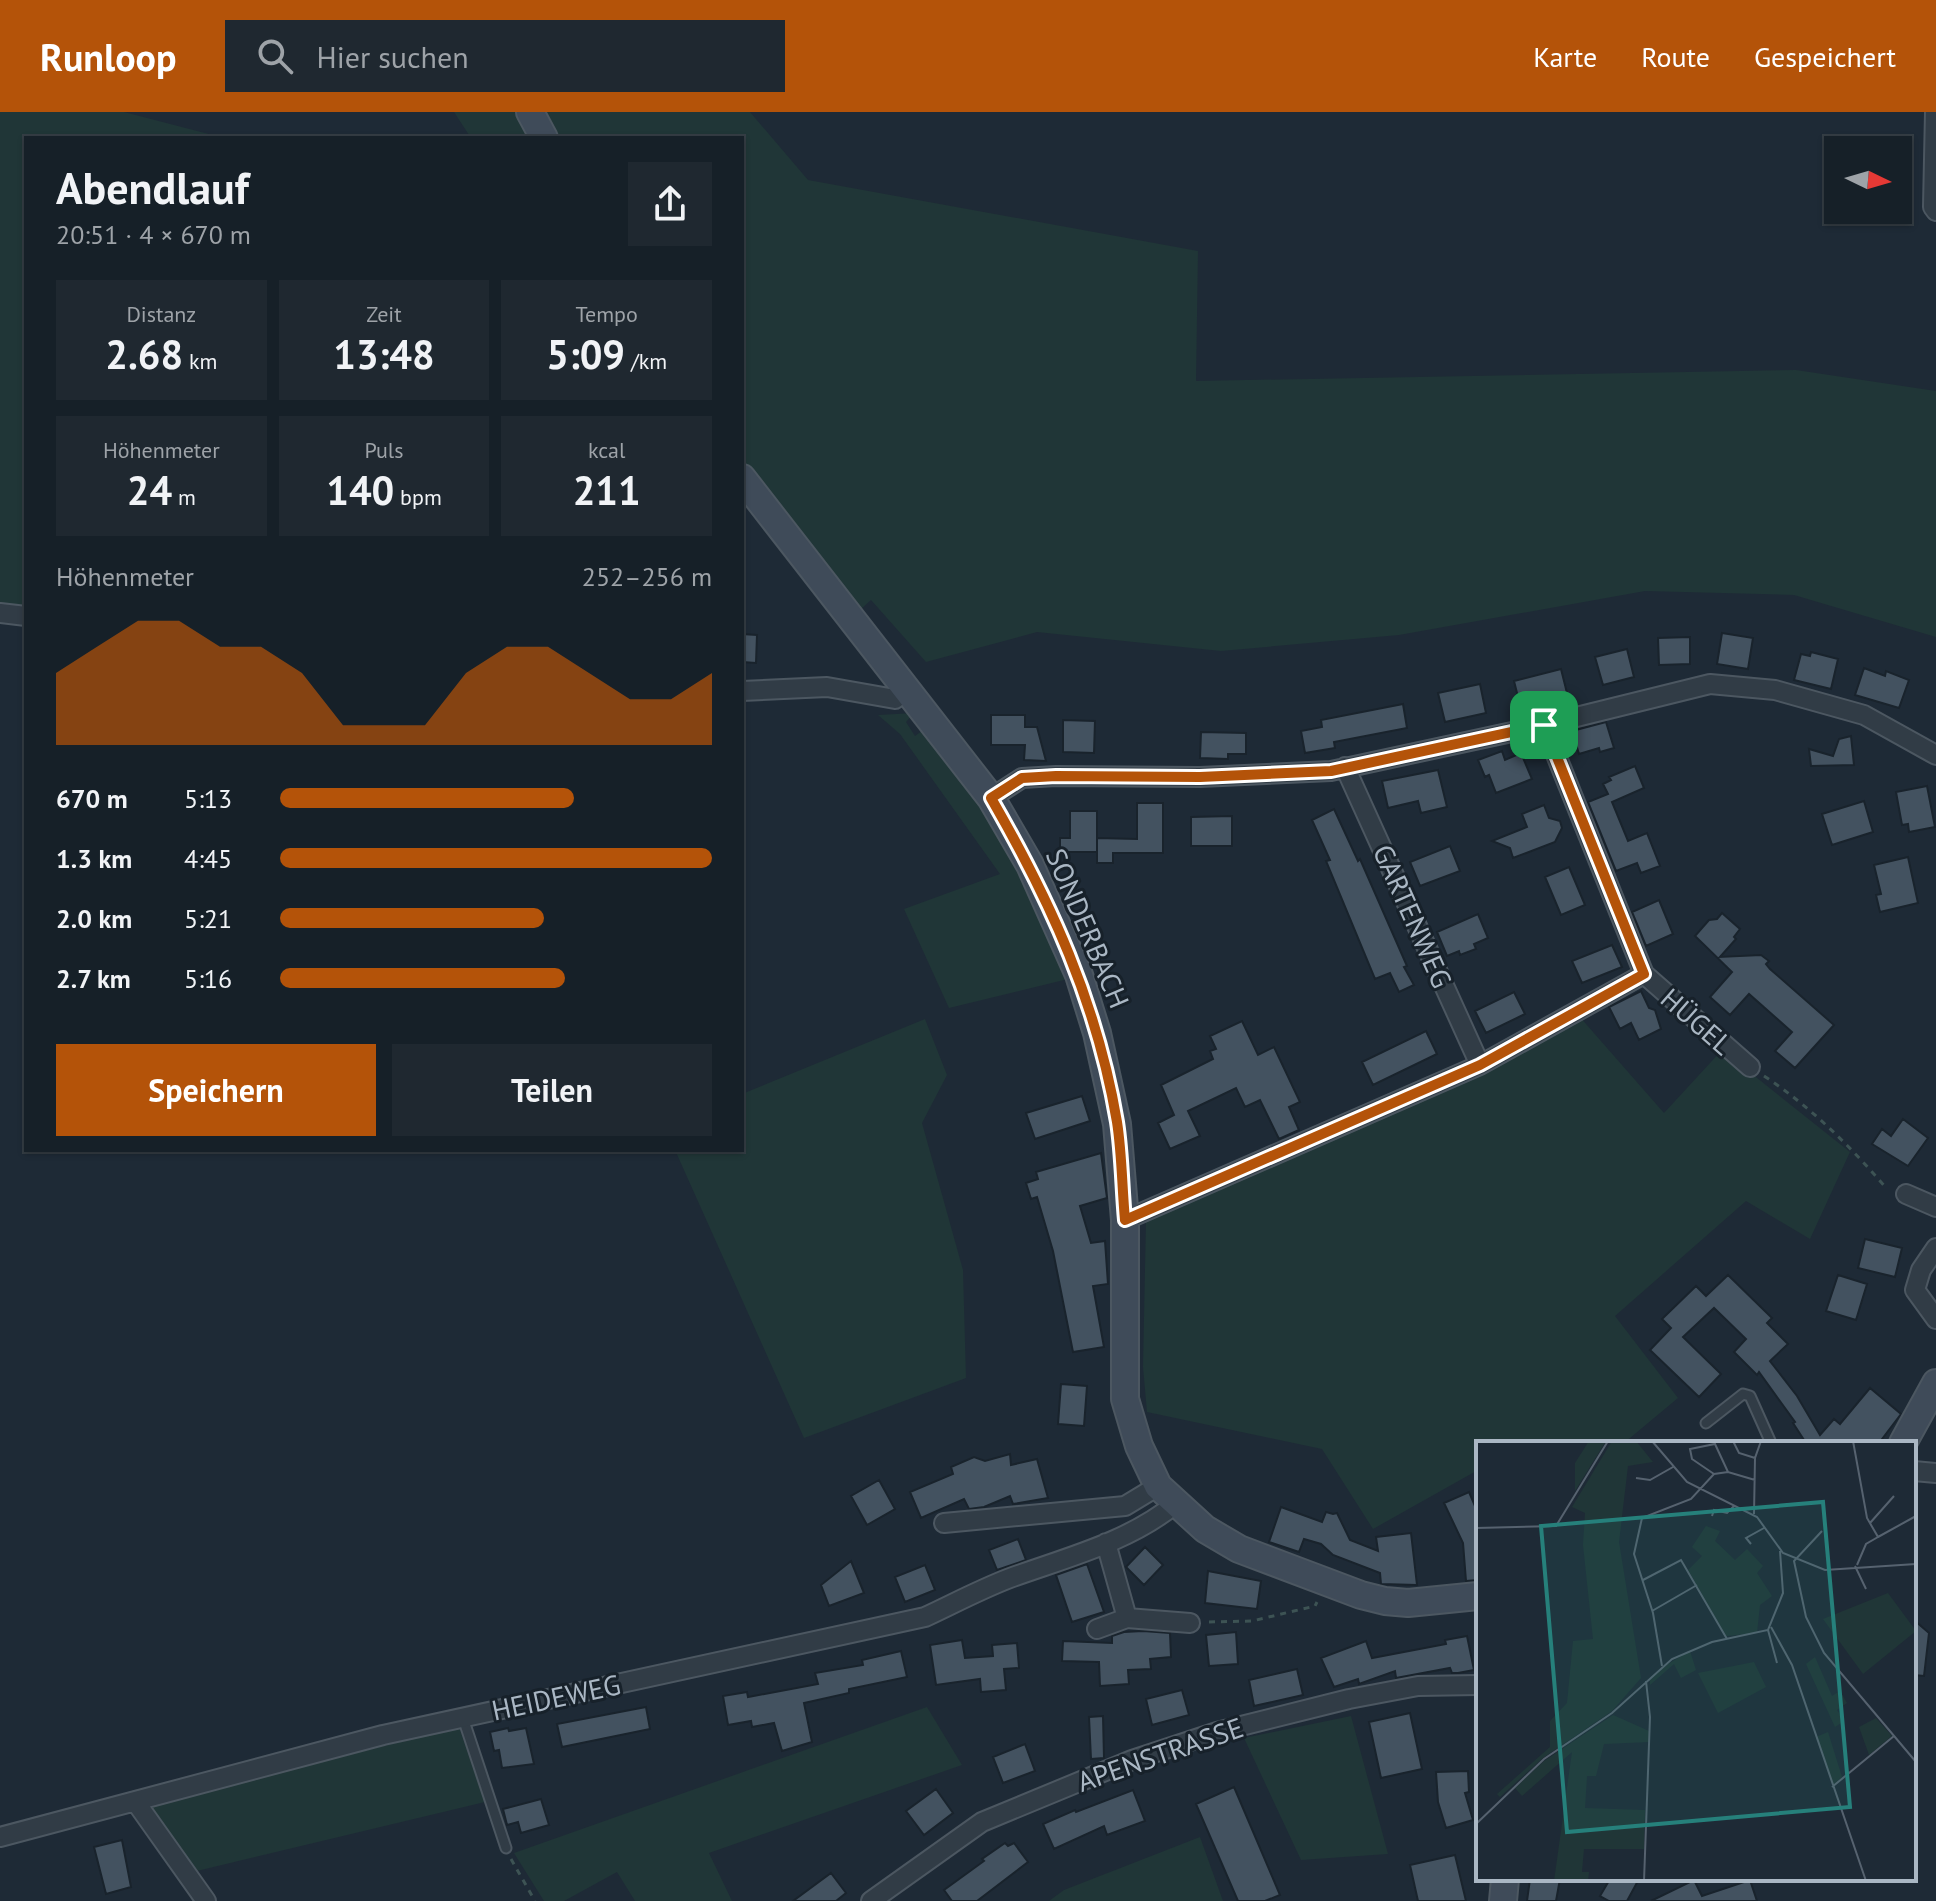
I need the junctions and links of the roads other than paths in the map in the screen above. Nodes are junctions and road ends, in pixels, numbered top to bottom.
1 (530, 112) edge
2 (1935, 112) edge
3 (543, 136) edge
4 (1936, 211) edge
5 (744, 481) edge
6 (0, 613) edge
7 (24, 616) edge
8 (907, 689) junction
9 (744, 691) edge
10 (1544, 725) junction
11 (1936, 755) edge
12 (1345, 767) junction
13 (991, 798) junction
14 (1644, 974) junction
15 (1480, 1065) junction
16 (1750, 1067) road end
17 (1906, 1194) road end
18 (1936, 1207) edge
19 (1125, 1220) junction
20 (1936, 1248) edge
21 (1936, 1319) edge
22 (1936, 1383) edge
23 (1706, 1423) dead end
24 (1770, 1441) edge
25 (1904, 1441) edge
26 (1916, 1471) edge
27 (1936, 1473) edge
28 (1166, 1495) junction
29 (944, 1523) dead end
30 (1106, 1543) junction
31 (1476, 1596) edge
32 (1127, 1618) junction
33 (1190, 1623) road end
34 (1097, 1629) dead end
35 (1476, 1685) edge
36 (463, 1718) junction
37 (135, 1801) junction
38 (0, 1837) edge
39 (506, 1848) road end
40 (1505, 1881) edge
41 (206, 1901) edge
42 (871, 1901) edge
43 (1503, 1901) edge

1 - 3 street
2 - 4 street
5 - 8 street, SONDERBACH
6 - 7 street
8 - 9 street
8 - 13 street, SONDERBACH
10 - 11 street
10 - 12 street
10 - 14 street
12 - 13 street
12 - 15 street, GARTENWEG
13 - 19 street, SONDERBACH
14 - 15 street
14 - 16 street, HÜGEL
15 - 19 street
17 - 18 street
19 - 28 street, SONDERBACH
20 - 21 street
22 - 25 street
23 - 24 lane
26 - 27 street
28 - 29 street
28 - 30 street, HEIDEWEG
28 - 31 street, SONDERBACH
30 - 32 street
30 - 36 street, HEIDEWEG
32 - 33 street
32 - 34 street
35 - 42 street, APENSTRASSE
36 - 37 street, HEIDEWEG
36 - 39 lane
37 - 38 street, HEIDEWEG
37 - 41 street
40 - 43 street

